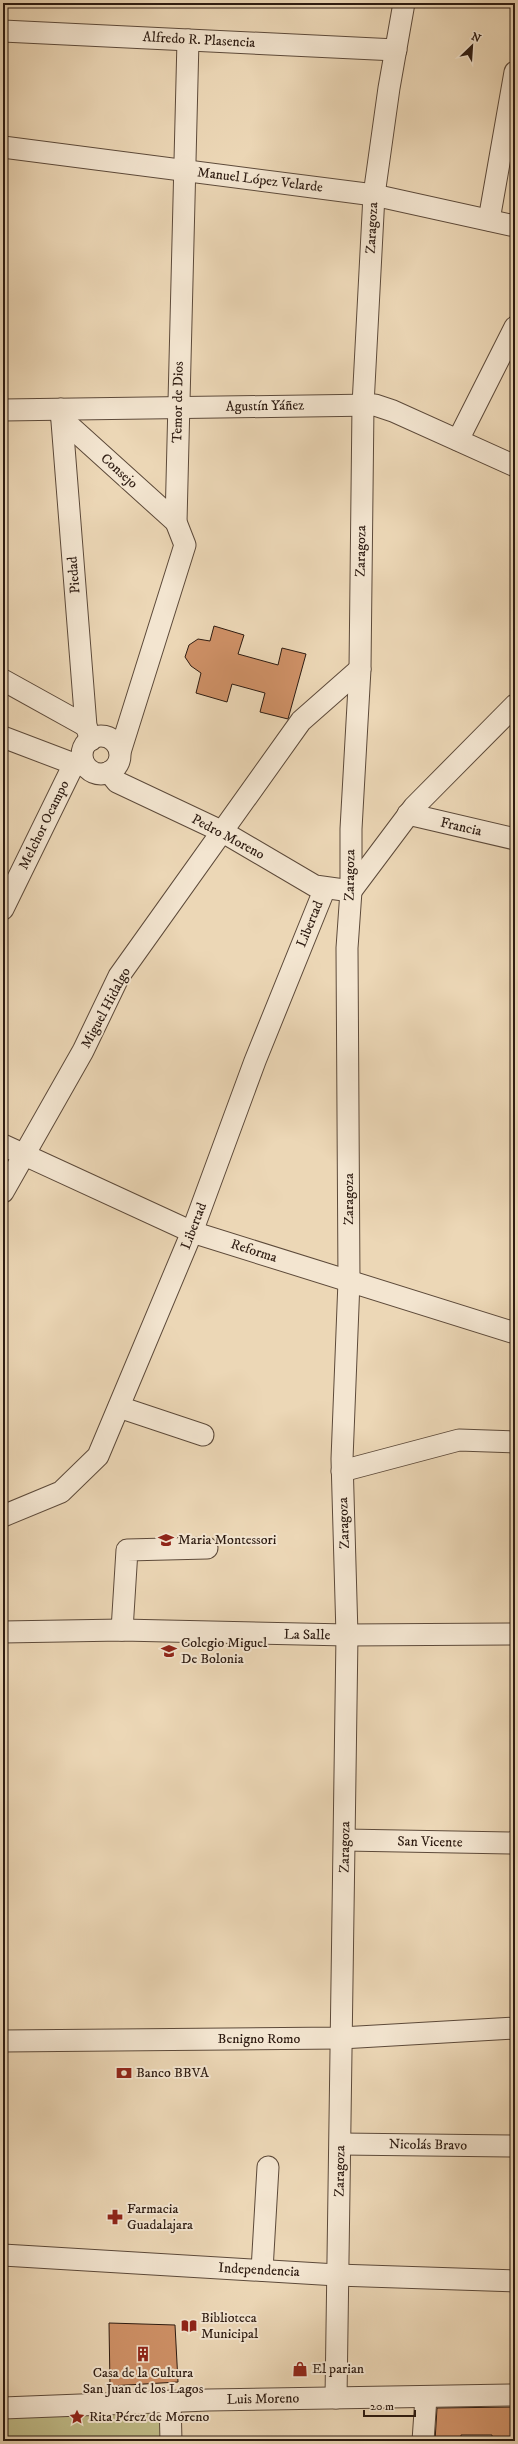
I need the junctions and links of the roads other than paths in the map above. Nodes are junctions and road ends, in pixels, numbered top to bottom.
1 (404, 3) edge
2 (3, 31) edge
3 (188, 40) junction
4 (396, 50) junction
5 (515, 72) edge
6 (3, 147) edge
7 (184, 170) junction
8 (374, 195) junction
9 (489, 220) junction
10 (515, 226) edge
11 (515, 327) edge
12 (363, 405) junction
13 (178, 408) junction
14 (3, 410) edge
15 (61, 414) junction
16 (458, 440) junction
17 (515, 466) edge
18 (176, 522) junction
19 (360, 670) junction
20 (3, 680) edge
21 (515, 706) edge
22 (88, 733) junction
23 (3, 736) edge
24 (120, 752) junction
25 (78, 763) junction
26 (109, 772) junction
27 (408, 814) junction
28 (223, 832) junction
29 (515, 839) edge
30 (325, 888) junction
31 (351, 891) junction
32 (3, 909) edge
33 (3, 1145) edge
34 (23, 1154) junction
35 (3, 1192) edge
36 (192, 1232) junction
37 (349, 1282) junction
38 (515, 1333) edge
39 (119, 1407) junction
40 (203, 1435) dead end
41 (515, 1442) edge
42 (342, 1470) junction
43 (3, 1516) edge
44 (207, 1548) dead end
45 (122, 1630) junction
46 (3, 1632) edge
47 (515, 1634) edge
48 (347, 1635) junction
49 (345, 1840) junction
50 (515, 1843) edge
51 (515, 2028) edge
52 (340, 2038) junction
53 (3, 2041) edge
54 (341, 2144) junction
55 (515, 2146) edge
56 (268, 2167) dead end
57 (3, 2255) edge
58 (262, 2270) junction
59 (337, 2275) junction
60 (515, 2281) edge
61 (515, 2395) edge
62 (426, 2396) junction
63 (336, 2398) junction
64 (170, 2401) junction
65 (3, 2408) edge
66 (170, 2441) edge
67 (423, 2441) edge

1 - 4 street, Zaragoza
2 - 3 street, Alfredo R. Plasencia
3 - 4 street, Alfredo R. Plasencia
3 - 7 street, Temor de Dios
4 - 8 street, Zaragoza
5 - 9 street
6 - 7 street, Manuel López Velarde
7 - 8 street, Manuel López Velarde
7 - 13 street, Temor de Dios
8 - 9 street, Manuel López Velarde
8 - 12 street, Zaragoza
9 - 10 street, Manuel López Velarde
11 - 16 street
12 - 13 street, Agustín Yáñez
12 - 16 street, Agustín Yáñez
12 - 19 street, Zaragoza
13 - 15 street, Agustín Yáñez
13 - 18 street, Temor de Dios
14 - 15 street, Agustín Yáñez
15 - 18 street, Consejo
15 - 22 street, Piedad
16 - 17 street, Agustín Yáñez
18 - 24 street, Temor de Dios
19 - 28 street, Miguel Hidalgo
19 - 31 street, Zaragoza
20 - 22 street
21 - 27 street
22 - 24 street
22 - 25 street
23 - 25 street
24 - 26 street
25 - 26 street
25 - 32 street, Melchor Ocampo
26 - 28 street, Pedro Moreno
27 - 29 street, Francia
27 - 31 street
28 - 30 street, Pedro Moreno
28 - 34 street, Miguel Hidalgo
30 - 31 street, Pedro Moreno
30 - 36 street, Libertad
31 - 37 street, Zaragoza
33 - 34 street, Reforma
34 - 35 street, Miguel Hidalgo
34 - 36 street, Reforma
36 - 37 street, Reforma
36 - 39 street, Libertad
37 - 38 street, Reforma
37 - 42 street, Zaragoza
39 - 40 street
39 - 43 street, Libertad
41 - 42 street
42 - 48 street, Zaragoza
44 - 45 street
45 - 46 street, La Salle
45 - 48 street, La Salle
47 - 48 street, La Salle
48 - 49 street, Zaragoza
49 - 50 street, San Vicente
49 - 52 street, Zaragoza
51 - 52 street, Benigno Romo
52 - 53 street, Benigno Romo
52 - 54 street, Zaragoza
54 - 55 street, Nicolás Bravo
54 - 59 street, Zaragoza
56 - 58 street
57 - 58 street, Independencia
58 - 59 street, Independencia
59 - 60 street, Independencia
59 - 63 street, Zaragoza
61 - 62 street
62 - 63 street, Luis Moreno
62 - 67 street
63 - 64 street, Luis Moreno
64 - 65 street, Luis Moreno
64 - 66 street

